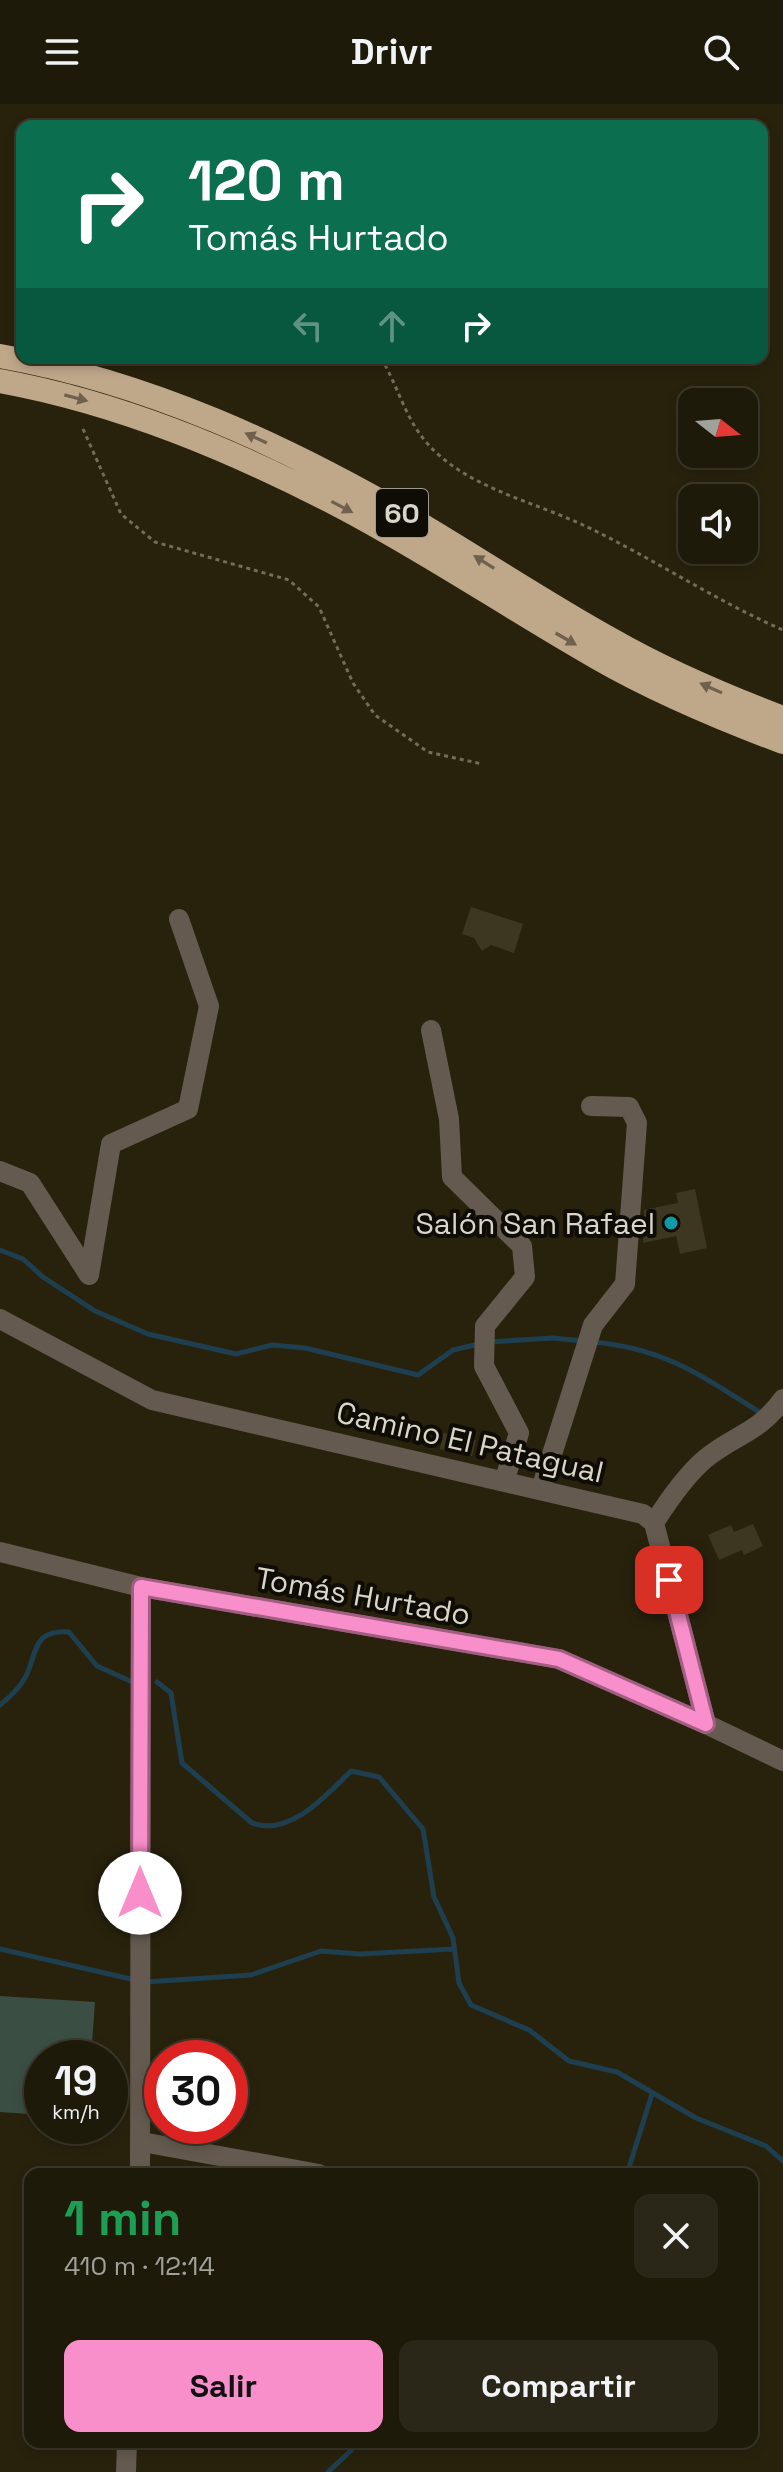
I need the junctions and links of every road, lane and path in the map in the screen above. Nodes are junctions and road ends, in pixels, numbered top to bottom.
1 (31, 364) edge
2 (384, 364) edge
3 (0, 381) edge
4 (83, 429) dead end
5 (783, 630) edge
6 (783, 718) edge
7 (783, 742) edge
8 (482, 764) dead end
9 (179, 919) dead end
10 (431, 1030) dead end
11 (591, 1106) dead end
12 (0, 1171) edge
13 (0, 1319) edge
14 (783, 1399) edge
15 (505, 1479) junction
16 (541, 1489) junction
17 (654, 1523) junction
18 (0, 1552) edge
19 (141, 1587) junction
20 (706, 1724) junction
21 (783, 1761) edge
22 (142, 2142) junction
23 (140, 2168) edge
24 (286, 2168) edge
25 (127, 2448) edge
26 (126, 2472) edge

6 -> 1 highway, 60
2 - 5 path
3 -> 7 highway, 60
4 - 8 path
9 - 12 street
10 - 15 street
11 - 16 street
13 - 15 street, Camino El Patagual
14 - 17 street
15 - 16 street, Camino El Patagual
16 - 17 street, Camino El Patagual
17 - 20 street
18 - 19 street, Tomás Hurtado
19 - 20 street, Tomás Hurtado
19 - 22 street
20 - 21 street
22 - 23 street
22 - 24 street
25 - 26 street

